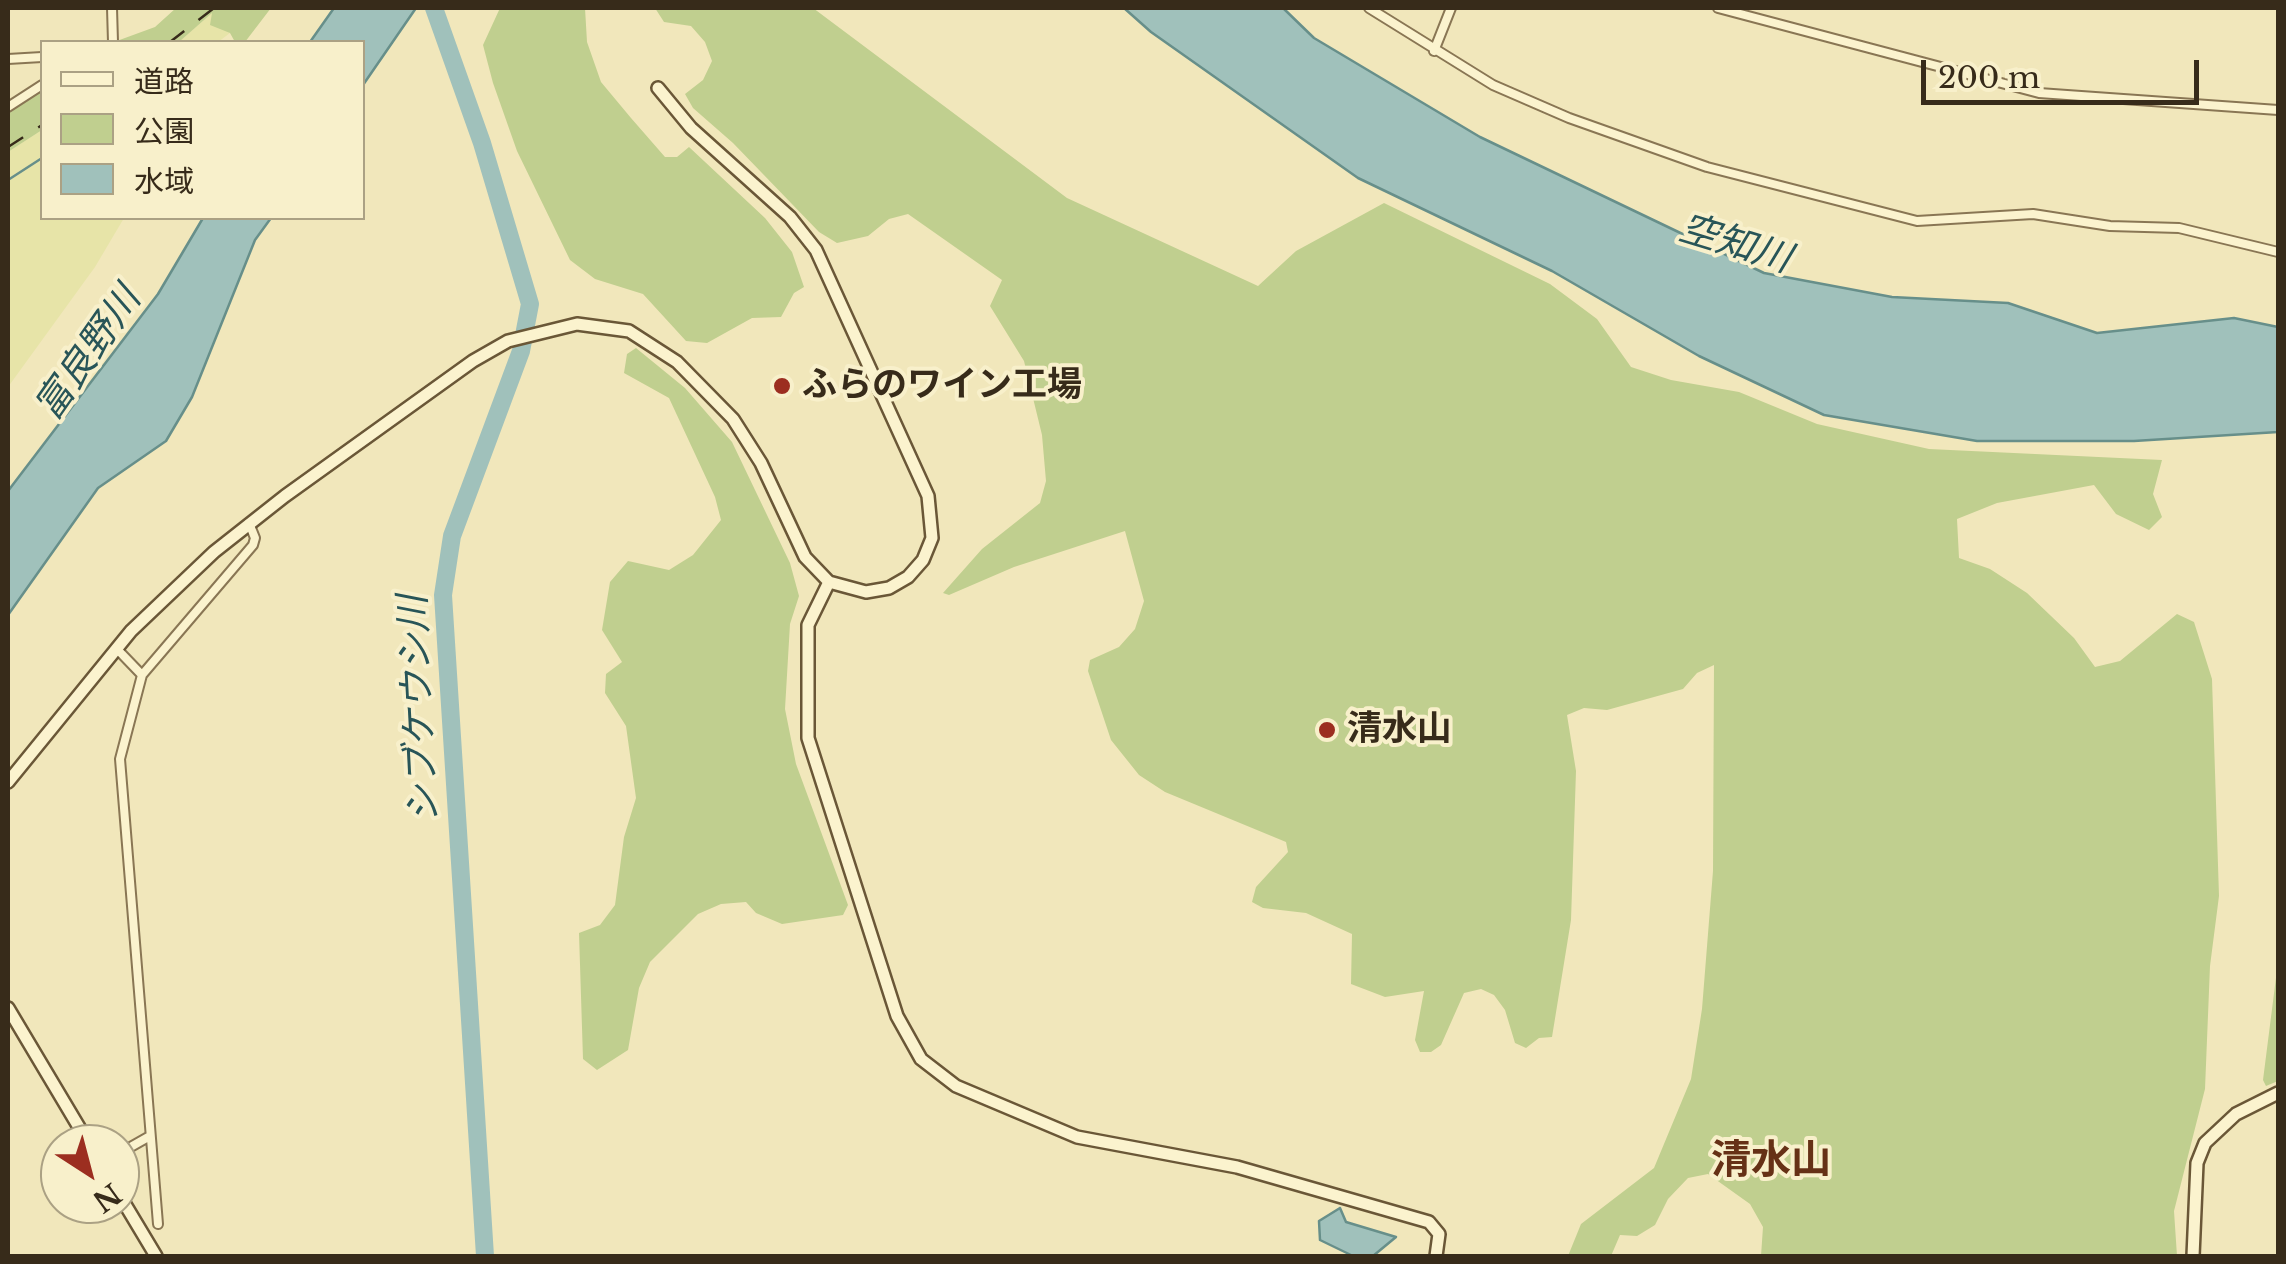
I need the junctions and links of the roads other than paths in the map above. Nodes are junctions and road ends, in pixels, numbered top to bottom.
1 (112, 8) edge
2 (1369, 8) edge
3 (1451, 8) edge
4 (1718, 8) edge
5 (113, 40) edge
6 (1434, 51) junction
7 (40, 57) edge
8 (8, 59) edge
9 (40, 87) edge
10 (658, 88) dead end
11 (8, 107) edge
12 (2278, 110) edge
13 (2278, 252) edge
14 (249, 523) junction
15 (830, 582) junction
16 (116, 648) junction
17 (142, 675) junction
18 (8, 782) edge
19 (8, 1008) edge
20 (2276, 1094) edge
21 (77, 1124) edge
22 (150, 1136) junction
23 (140, 1141) edge
24 (137, 1224) edge
25 (158, 1224) dead end
26 (156, 1256) edge
27 (1436, 1256) edge
28 (2193, 1256) edge

1 - 5 street
2 - 6 street
3 - 6 street
4 - 12 street
6 - 13 street
7 - 8 street
9 - 11 street
10 - 15 street
14 - 15 street
14 - 16 street
14 - 17 street
15 - 27 street
16 - 17 street
16 - 18 street
17 - 22 street
19 - 21 street
20 - 28 street
22 - 23 street
22 - 25 street
24 - 26 street

